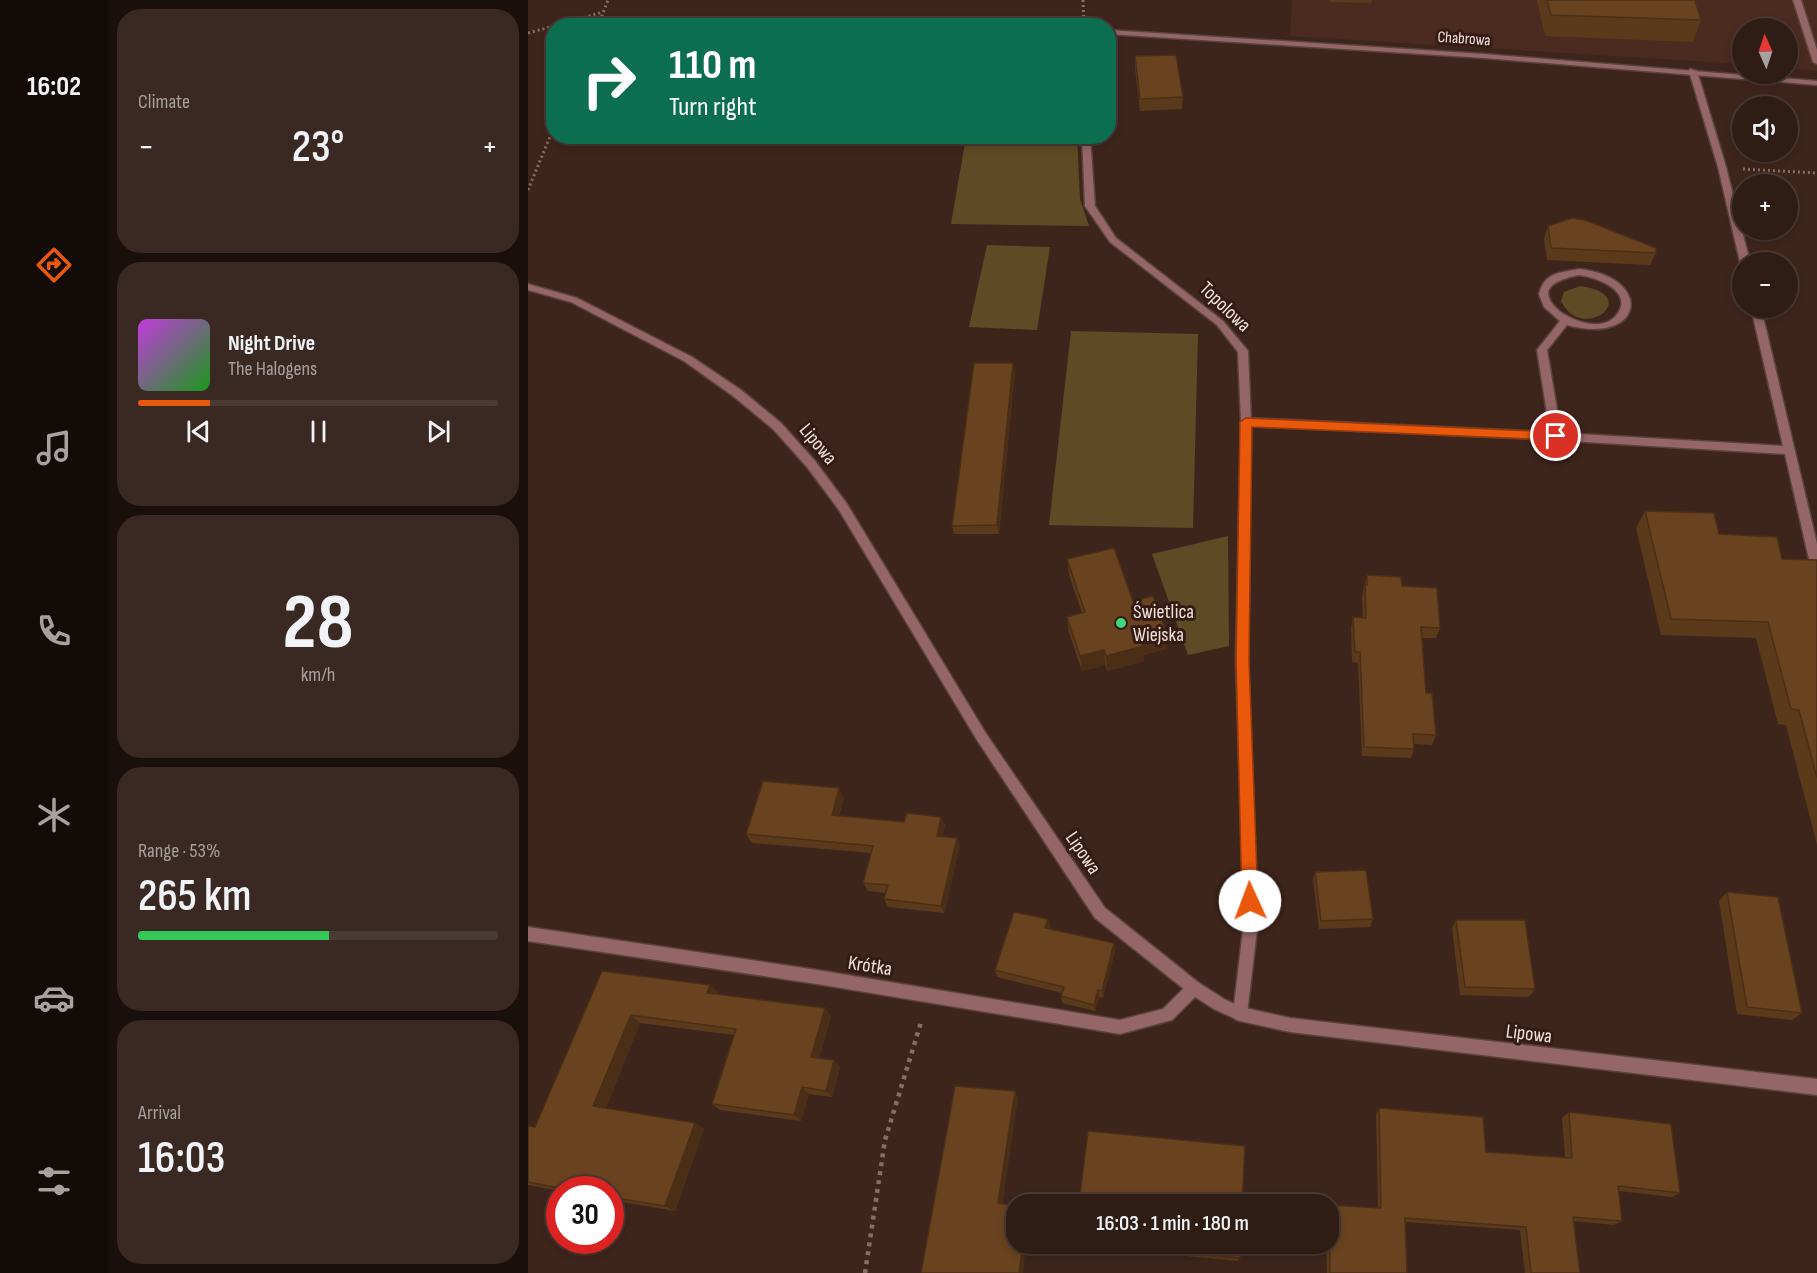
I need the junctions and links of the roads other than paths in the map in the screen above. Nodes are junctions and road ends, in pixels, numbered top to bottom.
1 (1797, 0) edge
2 (1116, 33) edge
3 (1817, 62) edge
4 (1694, 71) junction
5 (1817, 83) edge
6 (1086, 144) edge
7 (1743, 252) edge
8 (528, 286) edge
9 (1758, 318) edge
10 (1565, 321) junction
11 (1246, 422) junction
12 (1556, 436) junction
13 (1789, 450) junction
14 (1814, 542) edge
15 (1817, 568) edge
16 (528, 934) edge
17 (1194, 987) junction
18 (1240, 1014) junction
19 (1817, 1087) edge

1 - 3 street
2 - 4 street, Chabrowa
4 - 5 street, Chabrowa
4 - 7 street
6 - 11 street, Topolowa
8 - 17 street, Lipowa
9 - 13 street
10 - 10 street
10 - 12 street
11 - 12 street
11 - 18 street, Topolowa
12 - 13 street
13 - 14 street
14 - 15 street
16 - 17 street, Krótka
17 - 18 street, Lipowa
18 - 19 street, Lipowa

